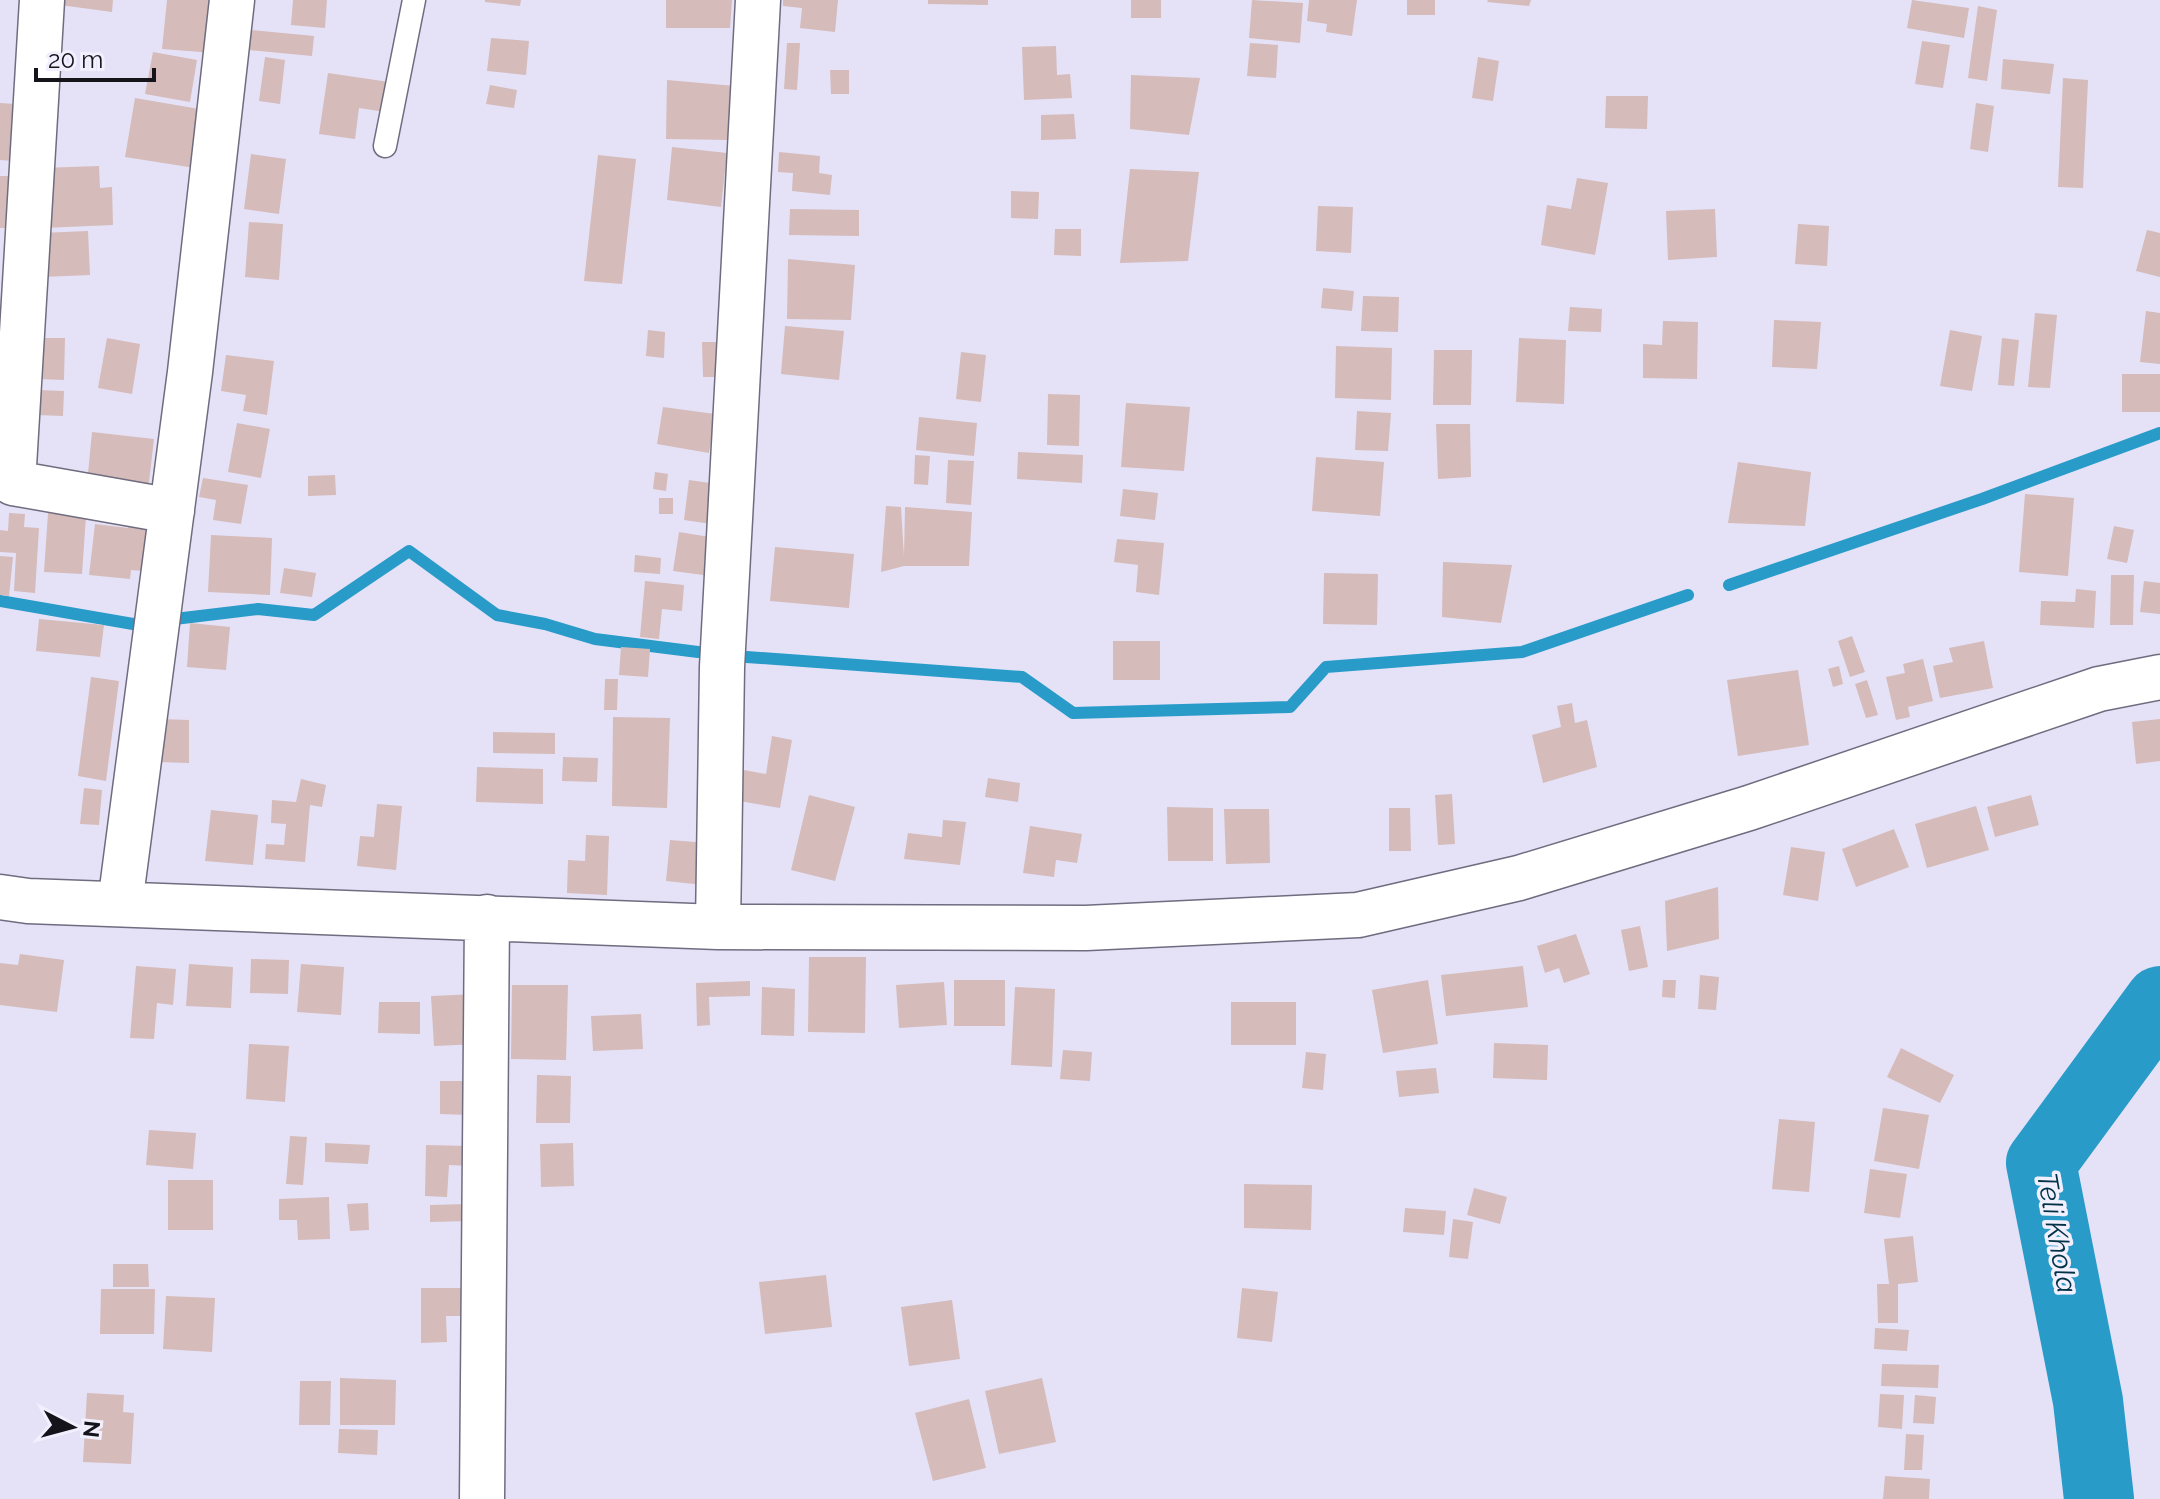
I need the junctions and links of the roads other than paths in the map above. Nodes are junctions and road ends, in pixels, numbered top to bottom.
1 (42, 0) edge
2 (232, 0) edge
3 (414, 0) edge
4 (758, 0) edge
5 (385, 146) dead end
6 (172, 511) junction
7 (2160, 677) edge
8 (0, 897) edge
9 (120, 904) junction
10 (487, 917) junction
11 (718, 927) junction
12 (482, 1499) edge

1 - 6 street
2 - 6 street
3 - 5 lane
4 - 11 street
6 - 9 street
7 - 11 street
8 - 9 street
9 - 10 street
10 - 11 street
10 - 12 street

